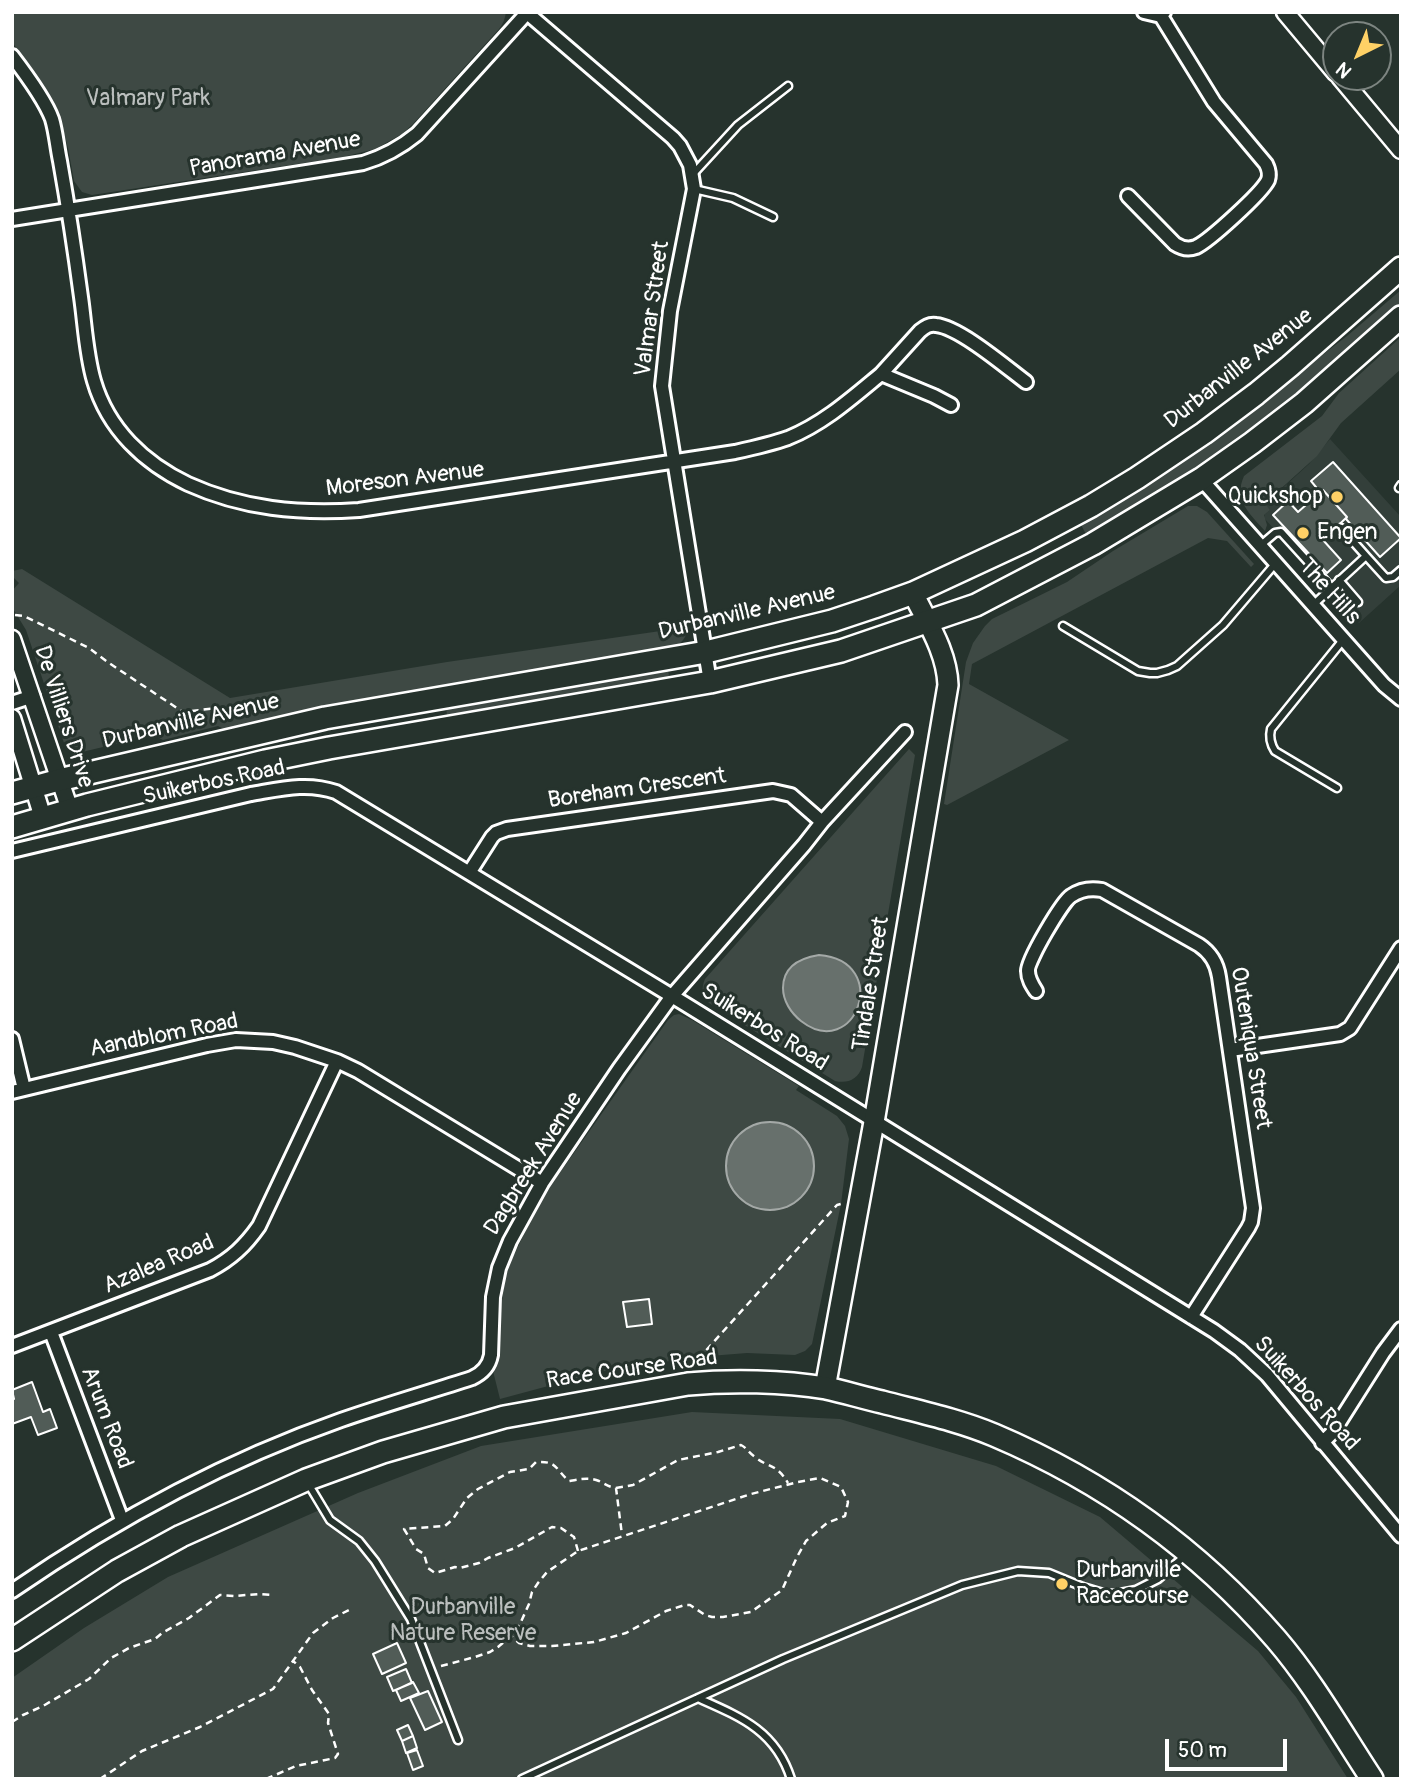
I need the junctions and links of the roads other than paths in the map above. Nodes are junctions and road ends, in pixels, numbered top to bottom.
1 (1144, 12) edge
2 (1285, 12) edge
3 (526, 13) edge
4 (1163, 14) edge
5 (12, 56) edge
6 (1322, 56) edge
7 (788, 86) dead end
8 (1352, 91) edge
9 (1401, 150) edge
10 (692, 174) junction
11 (694, 189) junction
12 (1128, 197) dead end
13 (69, 210) junction
14 (773, 218) dead end
15 (12, 219) edge
16 (1401, 268) edge
17 (1401, 317) edge
18 (881, 374) junction
19 (1026, 382) dead end
20 (951, 405) dead end
21 (673, 461) junction
22 (1201, 479) junction
23 (1340, 528) dead end
24 (1259, 546) junction
25 (1366, 556) junction
26 (1275, 564) junction
27 (1401, 570) edge
28 (1339, 580) junction
29 (1331, 587) junction
30 (913, 593) junction
31 (1358, 602) dead end
32 (1312, 605) junction
33 (927, 621) junction
34 (1063, 626) dead end
35 (12, 639) edge
36 (1343, 640) junction
37 (706, 652) junction
38 (710, 682) junction
39 (33, 696) junction
40 (1401, 699) edge
41 (12, 703) edge
42 (12, 718) edge
43 (905, 732) dead end
44 (59, 780) junction
45 (34, 786) junction
46 (1337, 788) dead end
47 (12, 793) edge
48 (70, 810) junction
49 (43, 818) junction
50 (822, 822) junction
51 (12, 827) edge
52 (12, 852) edge
53 (469, 873) junction
54 (1401, 948) edge
55 (1035, 991) dead end
56 (672, 996) junction
57 (12, 1039) edge
58 (1230, 1050) junction
59 (337, 1061) junction
60 (18, 1090) edge
61 (874, 1122) junction
62 (542, 1183) junction
63 (1191, 1317) junction
64 (1401, 1329) edge
65 (51, 1332) junction
66 (12, 1346) edge
67 (825, 1388) junction
68 (1322, 1443) junction
69 (306, 1480) junction
70 (122, 1520) junction
71 (1401, 1536) edge
72 (1189, 1552) junction
73 (12, 1591) edge
74 (12, 1640) edge
75 (698, 1698) junction
76 (458, 1740) dead end
77 (522, 1779) edge
78 (791, 1779) edge
79 (1372, 1779) edge

1 - 4 street
2 - 6 street
3 - 10 street, Valmar Street
3 - 13 street, Panorama Avenue
4 - 12 street
5 - 13 street, Moreson Avenue
7 - 10 lane
8 - 9 street
10 - 11 street, Valmar Street
11 - 14 lane
11 - 21 street, Valmar Street
13 - 15 street, Panorama Avenue
13 - 21 street, Moreson Avenue
16 - 30 main road, Durbanville Avenue
17 - 22 main road
18 - 19 street, Moreson Avenue
18 - 20 street
18 - 21 street, Moreson Avenue
21 - 37 street, Valmar Street
22 - 24 street, The Hills
22 - 33 main road
23 - 25 lane
24 - 26 street, The Hills
24 - 29 lane
25 - 27 lane
25 - 28 lane
26 - 32 street, The Hills
26 - 34 lane
28 - 29 lane
28 - 31 lane
29 - 32 lane
30 - 33 main road, Tindale Street
30 - 37 main road, Durbanville Avenue
32 - 36 street, The Hills
33 - 38 main road
33 - 61 main road, Tindale Street
35 - 39 street, De Villiers Drive
36 - 40 street, The Hills
36 - 46 lane
37 - 38 street, Valmar Street
37 - 44 main road, Durbanville Avenue
38 - 48 main road
39 - 41 street
39 - 44 street, De Villiers Drive
42 - 45 street
43 - 50 street, Dagbreek Avenue
44 - 45 main road, Durbanville Avenue
44 - 48 street, De Villiers Drive
45 - 47 main road, Durbanville Avenue
45 - 49 street
48 - 49 main road
49 - 51 main road
50 - 53 street, Boreham Crescent
50 - 56 street, Dagbreek Avenue
52 - 53 street, Suikerbos Road
53 - 56 street, Suikerbos Road
54 - 58 street
55 - 58 street, Outeniqua Street
56 - 61 street, Suikerbos Road
56 - 62 street, Dagbreek Avenue
57 - 60 street
58 - 63 street, Outeniqua Street
59 - 60 street, Aandblom Road
59 - 62 street, Aandblom Road
59 - 65 street, Azalea Road
61 - 63 street, Suikerbos Road
61 - 67 main road, Tindale Street
62 - 70 street, Dagbreek Avenue
63 - 68 street, Suikerbos Road
64 - 68 street
65 - 66 street, Azalea Road
65 - 70 street, Arum Road
67 - 69 main road, Race Course Road
67 - 72 main road, Race Course Road
68 - 71 street, Suikerbos Road
69 - 74 main road, Race Course Road
69 - 76 lane
70 - 73 street, Dagbreek Avenue
72 - 75 lane
72 - 79 main road, Race Course Road
75 - 77 lane
75 - 78 lane

